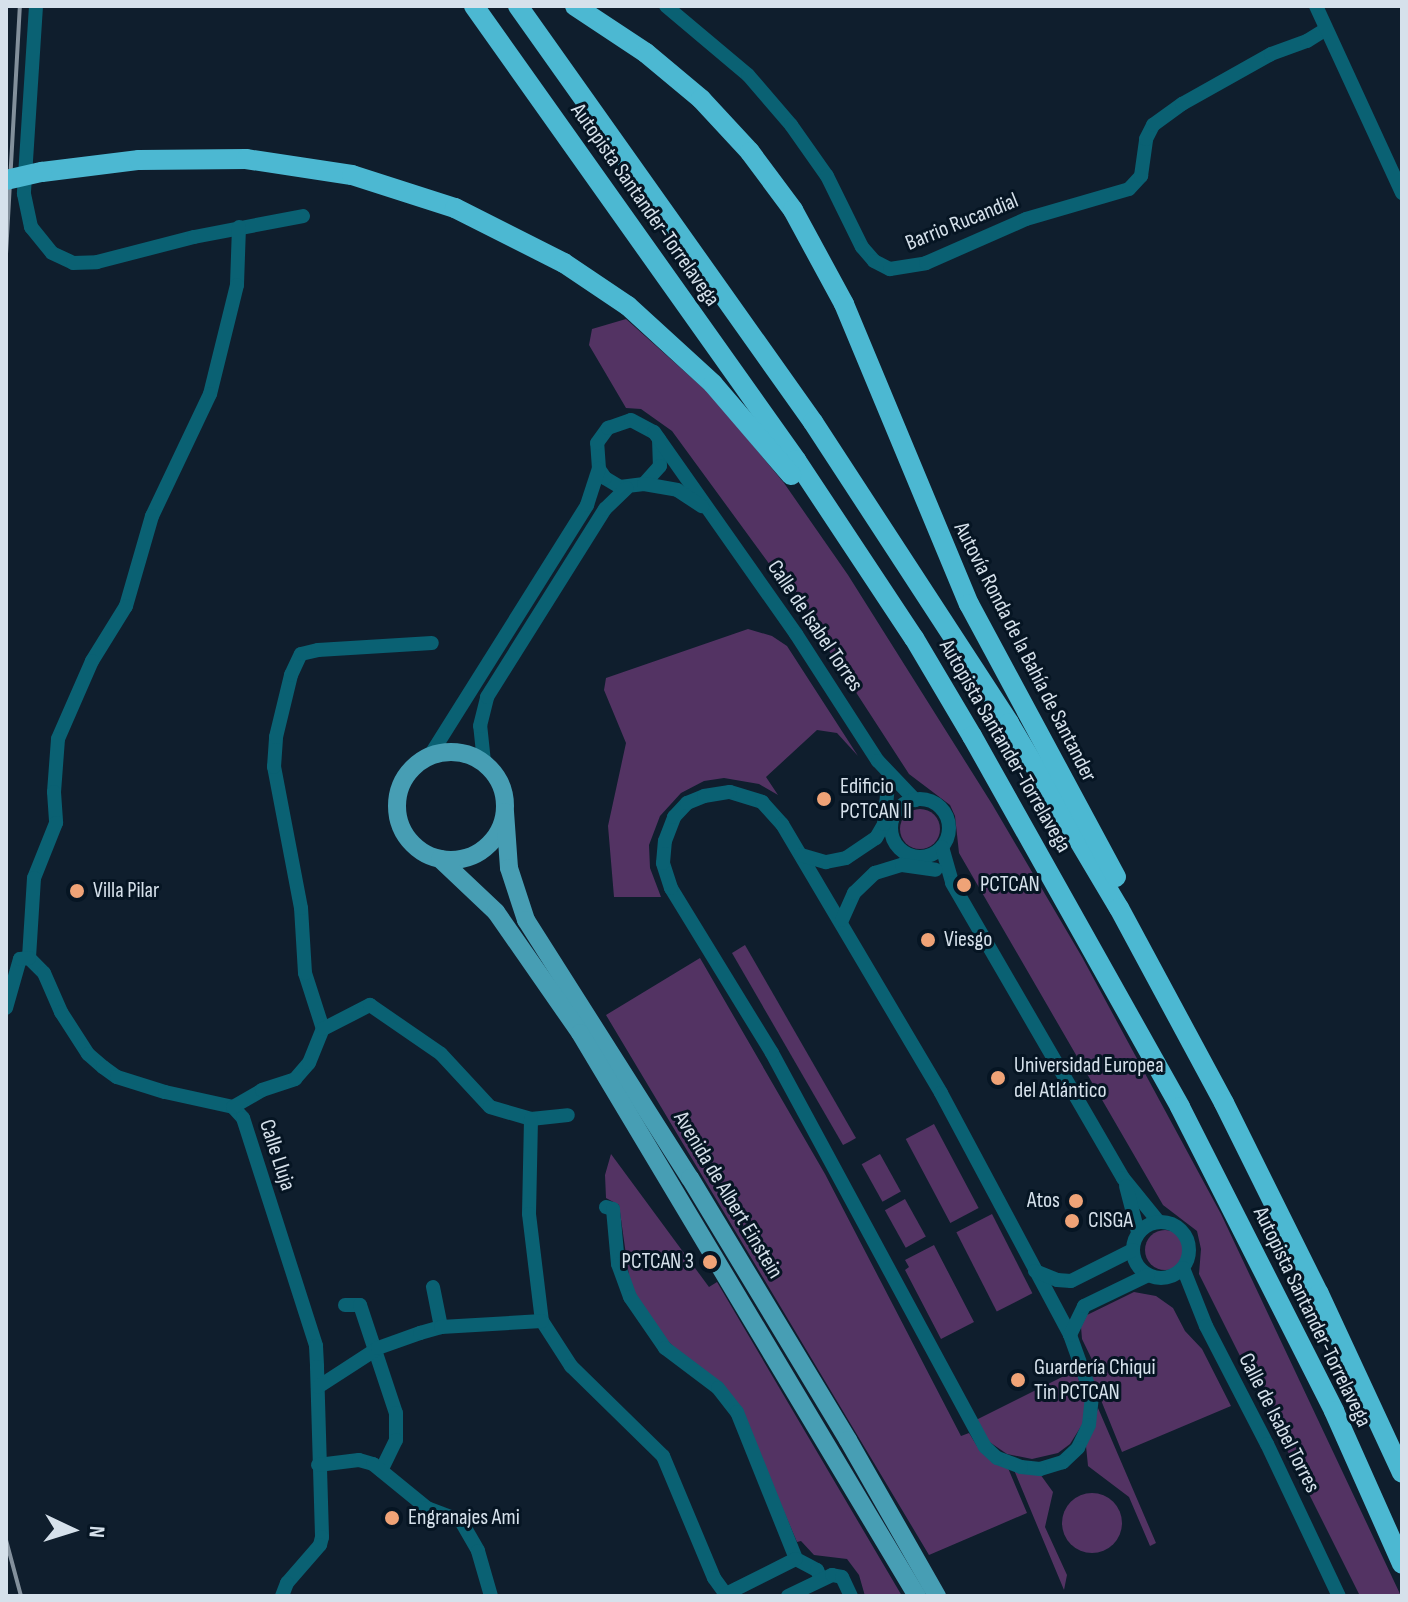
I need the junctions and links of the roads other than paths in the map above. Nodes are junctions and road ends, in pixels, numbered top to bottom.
1 (36, 6) edge
2 (474, 6) edge
3 (518, 6) edge
4 (666, 6) edge
5 (1316, 6) edge
6 (583, 11) edge
7 (1326, 29) junction
8 (6, 180) edge
9 (1402, 193) edge
10 (303, 216) dead end
11 (239, 227) junction
12 (659, 439) junction
13 (599, 469) junction
14 (644, 484) junction
15 (627, 488) junction
16 (714, 518) junction
17 (432, 643) dead end
18 (431, 754) junction
19 (878, 761) junction
20 (484, 762) junction
21 (887, 793) junction
22 (915, 800) junction
23 (896, 811) junction
24 (505, 812) junction
25 (942, 847) junction
26 (801, 855) junction
27 (919, 857) junction
28 (440, 859) junction
29 (936, 870) junction
30 (1052, 873) junction
31 (952, 883) junction
32 (842, 920) junction
33 (29, 958) junction
34 (6, 1008) edge
35 (323, 1029) junction
36 (233, 1107) junction
37 (568, 1115) dead end
38 (531, 1119) junction
39 (1123, 1178) junction
40 (606, 1207) dead end
41 (1158, 1221) junction
42 (1138, 1232) junction
43 (1133, 1250) junction
44 (1183, 1268) junction
45 (1035, 1271) junction
46 (1148, 1275) junction
47 (433, 1287) dead end
48 (1319, 1294) junction
49 (345, 1305) dead end
50 (542, 1321) junction
51 (441, 1327) junction
52 (1070, 1335) junction
53 (373, 1351) junction
54 (318, 1387) junction
55 (318, 1465) junction
56 (381, 1471) junction
57 (1402, 1473) edge
58 (796, 1559) junction
59 (1402, 1564) edge
60 (821, 1579) junction
61 (727, 1595) edge
62 (282, 1596) edge
63 (491, 1596) edge
64 (788, 1596) edge
65 (851, 1596) edge
66 (917, 1596) edge
67 (937, 1596) edge
68 (1339, 1596) edge

1 - 11 street
2 - 30 highway, Autopista Santander-Torrelavega
3 - 48 highway, Autopista Santander-Torrelavega
4 - 7 street, Barrio Rucandial
5 - 7 street
6 - 48 highway, Autovía Ronda de la Bahía de Santander
7 - 9 street
8 - 30 highway, bridge
10 - 11 street
11 - 33 street
12 - 13 street
12 - 14 street
12 - 16 street, Calle de Isabel Torres
13 - 15 street
13 - 18 street
14 - 15 street
14 - 16 street, Calle de Isabel Torres
15 - 20 street
16 - 19 street, Calle de Isabel Torres
17 - 35 street
18 - 20 main road
18 - 28 main road
19 - 21 street, Calle de Isabel Torres
19 - 22 street, Calle de Isabel Torres
20 - 24 main road
21 - 23 street, Calle de Isabel Torres
21 - 26 street
22 - 23 street
22 - 25 street
23 - 27 street
24 - 28 main road
24 - 67 main road, Avenida de Albert Einstein
25 - 27 street
25 - 31 street
26 - 32 street
26 - 52 street
27 - 29 street
28 - 66 main road, Avenida de Albert Einstein
29 - 31 street
29 - 32 street
30 - 59 highway, Autopista Santander-Torrelavega
31 - 39 street
32 - 45 street
33 - 34 street
33 - 36 street, Calle Lluja
35 - 36 street
35 - 38 street
36 - 54 street, Calle Lluja
37 - 38 street
38 - 50 street
39 - 41 street
39 - 42 street
40 - 58 street
41 - 42 street
41 - 44 street
42 - 43 street
43 - 45 street
43 - 46 street
44 - 46 street
44 - 68 street, Calle de Isabel Torres
45 - 52 street
46 - 52 street
47 - 51 street
48 - 57 highway, Autopista Santander-Torrelavega
49 - 53 street
50 - 51 street
50 - 61 street
51 - 53 street
53 - 54 street
53 - 56 street
54 - 55 street, Calle Lluja
55 - 56 street
55 - 62 street, Calle Lluja
56 - 63 street
58 - 60 street
58 - 61 street
60 - 64 street
60 - 65 street

